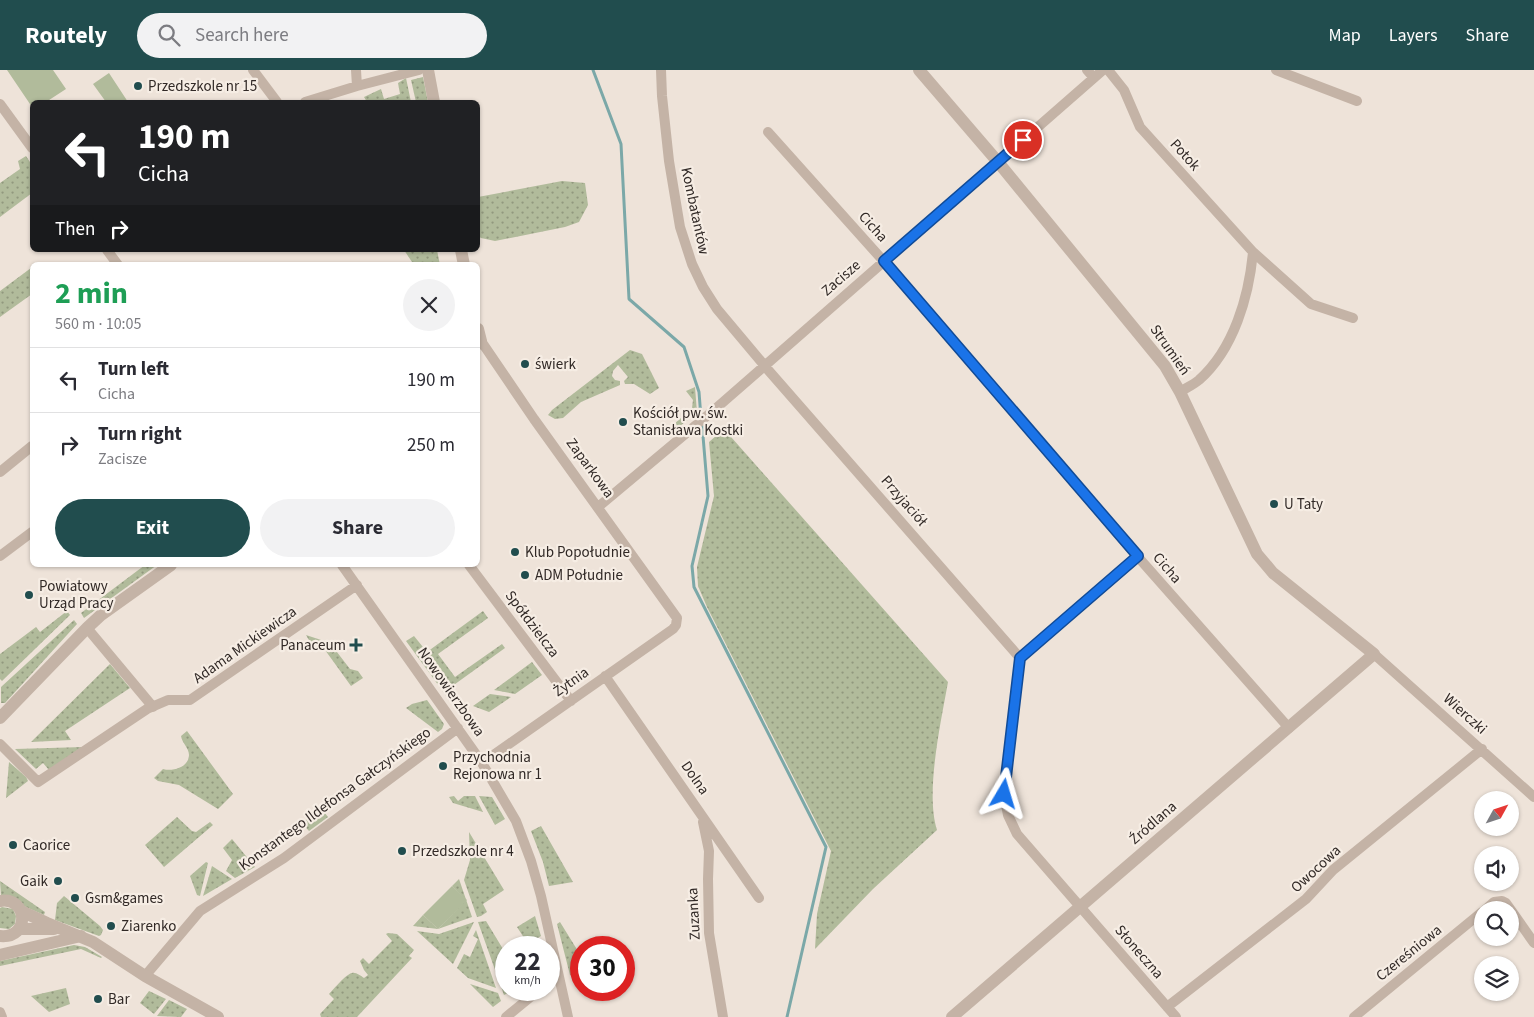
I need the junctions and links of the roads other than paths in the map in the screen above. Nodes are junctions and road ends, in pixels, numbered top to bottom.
1 (253, 70) edge
2 (356, 70) edge
3 (419, 70) edge
4 (428, 70) edge
5 (661, 70) edge
6 (919, 70) edge
7 (1103, 70) edge
8 (1108, 70) edge
9 (1276, 70) edge
10 (1091, 74) edge
11 (357, 86) junction
12 (276, 100) edge
13 (312, 100) edge
14 (434, 100) edge
15 (1357, 100) dead end
16 (0, 104) edge
17 (768, 132) dead end
18 (30, 145) edge
19 (998, 162) junction
20 (1253, 252) junction
21 (884, 261) junction
22 (1353, 318) dead end
23 (480, 339) edge
24 (764, 365) junction
25 (1180, 392) junction
26 (30, 448) edge
27 (0, 472) edge
28 (598, 507) junction
29 (30, 534) edge
30 (0, 556) edge
31 (1138, 556) junction
32 (168, 567) edge
33 (344, 567) edge
34 (470, 567) edge
35 (357, 585) junction
36 (676, 625) joint
37 (87, 628) junction
38 (1374, 654) junction
39 (1020, 658) junction
40 (605, 676) junction
41 (571, 701) junction
42 (153, 707) junction
43 (0, 718) edge
44 (458, 728) junction
45 (1289, 728) junction
46 (0, 744) edge
47 (1482, 749) junction
48 (482, 763) junction
49 (1534, 796) edge
50 (698, 810) junction
51 (759, 898) dead end
52 (0, 900) edge
53 (1080, 907) junction
54 (22, 911) junction
55 (1474, 919) edge
56 (1519, 922) edge
57 (19, 929) junction
58 (62, 930) junction
59 (0, 936) edge
60 (81, 936) junction
61 (547, 936) edge
62 (1534, 943) edge
63 (0, 955) edge
64 (144, 976) junction
65 (560, 996) edge
66 (526, 1001) edge
67 (0, 1012) edge
68 (1170, 1013) edge
69 (2, 1017) edge
70 (218, 1017) edge
71 (506, 1017) edge
72 (568, 1017) edge
73 (723, 1017) edge
74 (952, 1017) edge
75 (1354, 1017) edge

1 - 12 street
2 - 11 street
3 - 11 street
4 - 14 street
5 - 24 street, Kombatantów
6 - 19 street, Strumień
7 - 10 street, Zacisze
8 - 20 street, Potok
9 - 15 street
10 - 19 street, Zacisze
11 - 13 street
16 - 18 street
17 - 21 street, Cicha
19 - 21 street, Zacisze
19 - 25 street, Strumień
20 - 22 street, Potok
20 - 25 street
21 - 24 street, Zacisze
21 - 31 street, Cicha
23 - 28 street, Zaparkowa
24 - 28 street, Zacisze
24 - 39 street, Przyjaciół
25 - 38 street, Strumień
26 - 27 street
28 - 36 street, Zaparkowa
29 - 30 street
31 - 39 street
31 - 45 street, Cicha
32 - 37 street
33 - 35 street, Nowowierzbowa
34 - 41 street, Spółdzielcza
35 - 42 street, Adama Mickiewicza
35 - 44 street, Nowowierzbowa
36 - 40 street, Żytnia
37 - 42 street
37 - 43 street
38 - 45 street, Źródlana
38 - 47 street, Wierczki
39 - 53 street
40 - 41 street, Żytnia
40 - 50 street, Dolna
41 - 48 street, Żytnia
42 - 46 street, Adama Mickiewicza
44 - 48 street, Nowowierzbowa
44 - 64 street, Konstantego Ildefonsa Gałczyńskiego
45 - 53 street, Źródlana
47 - 49 street, Wierczki
47 - 68 street, Owocowa
48 - 61 street, Nowowierzbowa
50 - 51 street, Dolna
50 - 73 street, Zuzanka
52 - 54 street
53 - 68 street, Słoneczna
53 - 74 street, Źródlana
54 - 57 street
54 - 58 street
55 - 75 street, Czereśniowa
56 - 62 street, Czereśniowa
57 - 58 street
57 - 59 street
58 - 60 street
60 - 63 street
60 - 64 street
64 - 70 street
65 - 72 street, Nowowierzbowa
66 - 71 street
67 - 69 street

